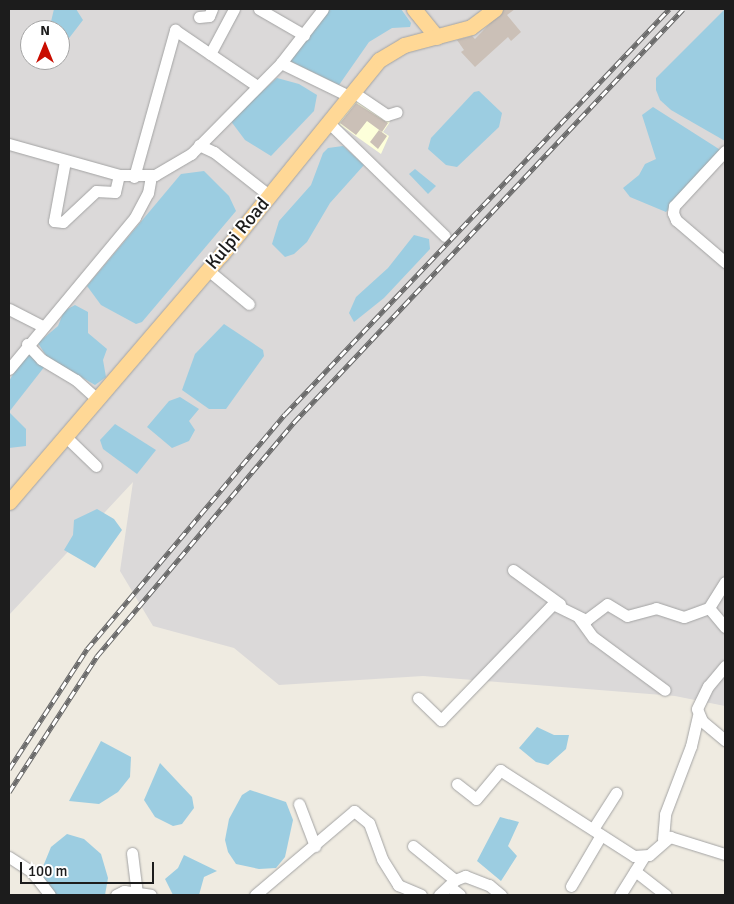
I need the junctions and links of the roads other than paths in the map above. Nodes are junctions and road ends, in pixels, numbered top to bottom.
1 (212, 9) edge
2 (234, 9) edge
3 (258, 9) edge
4 (323, 9) edge
5 (414, 9) edge
6 (495, 9) edge
7 (199, 17) dead end
8 (304, 34) junction
9 (436, 37) junction
10 (210, 54) junction
11 (281, 64) junction
12 (257, 86) junction
13 (351, 94) junction
14 (397, 112) dead end
15 (328, 122) junction
16 (9, 144) edge
17 (199, 145) junction
18 (725, 151) edge
19 (65, 161) junction
20 (119, 175) junction
21 (151, 176) junction
22 (134, 177) junction
23 (270, 196) junction
24 (444, 236) dead end
25 (725, 262) edge
26 (208, 270) junction
27 (249, 304) dead end
28 (9, 309) edge
29 (42, 326) junction
30 (27, 344) junction
31 (9, 369) edge
32 (98, 400) junction
33 (65, 436) junction
34 (96, 466) dead end
35 (9, 502) edge
36 (513, 570) dead end
37 (725, 582) edge
38 (560, 604) junction
39 (708, 608) junction
40 (579, 618) junction
41 (725, 627) edge
42 (725, 666) edge
43 (664, 690) dead end
44 (418, 698) dead end
45 (698, 716) junction
46 (725, 740) edge
47 (457, 784) dead end
48 (616, 793) dead end
49 (299, 804) dead end
50 (597, 832) junction
51 (663, 840) junction
52 (315, 846) junction
53 (413, 846) dead end
54 (132, 853) dead end
55 (725, 854) edge
56 (9, 857) edge
57 (642, 858) junction
58 (635, 871) junction
59 (452, 883) junction
60 (571, 886) dead end
61 (137, 891) junction
62 (50, 895) edge
63 (116, 895) edge
64 (151, 895) edge
65 (255, 895) edge
66 (421, 895) edge
67 (438, 895) edge
68 (460, 895) edge
69 (501, 895) edge
70 (620, 895) edge
71 (666, 895) edge

1 - 7 street
2 - 10 street
3 - 8 street
4 - 8 street
5 - 9 main road
6 - 9 main road, Kulpi Road
8 - 11 street
9 - 13 main road, Kulpi Road
10 - 12 street
10 - 22 street
11 - 12 street
11 - 13 street
12 - 17 street
13 - 14 street
13 - 15 main road, Kulpi Road
15 - 23 main road, Kulpi Road
15 - 24 street
16 - 19 street
17 - 21 street
17 - 23 street
18 - 25 street
19 - 20 street
19 - 20 street
20 - 22 street
21 - 22 street
21 - 29 street
23 - 26 main road, Kulpi Road
26 - 27 street
26 - 32 main road, Kulpi Road
28 - 29 street
29 - 30 street
30 - 31 street
30 - 32 street
32 - 33 main road, Kulpi Road
33 - 34 street
33 - 35 main road, Kulpi Road
36 - 38 street
37 - 39 street
38 - 40 street
38 - 44 street
39 - 40 street
39 - 41 street
40 - 43 street
42 - 45 street
45 - 46 street
45 - 51 street
47 - 50 street
48 - 50 street
49 - 52 street
50 - 57 street
50 - 60 street
51 - 55 street
51 - 57 street
52 - 65 street
52 - 66 street
53 - 59 street
54 - 61 street
56 - 62 street
57 - 58 street
58 - 70 street
58 - 71 street
59 - 67 street
59 - 68 street
59 - 69 street
61 - 63 street
61 - 64 street

